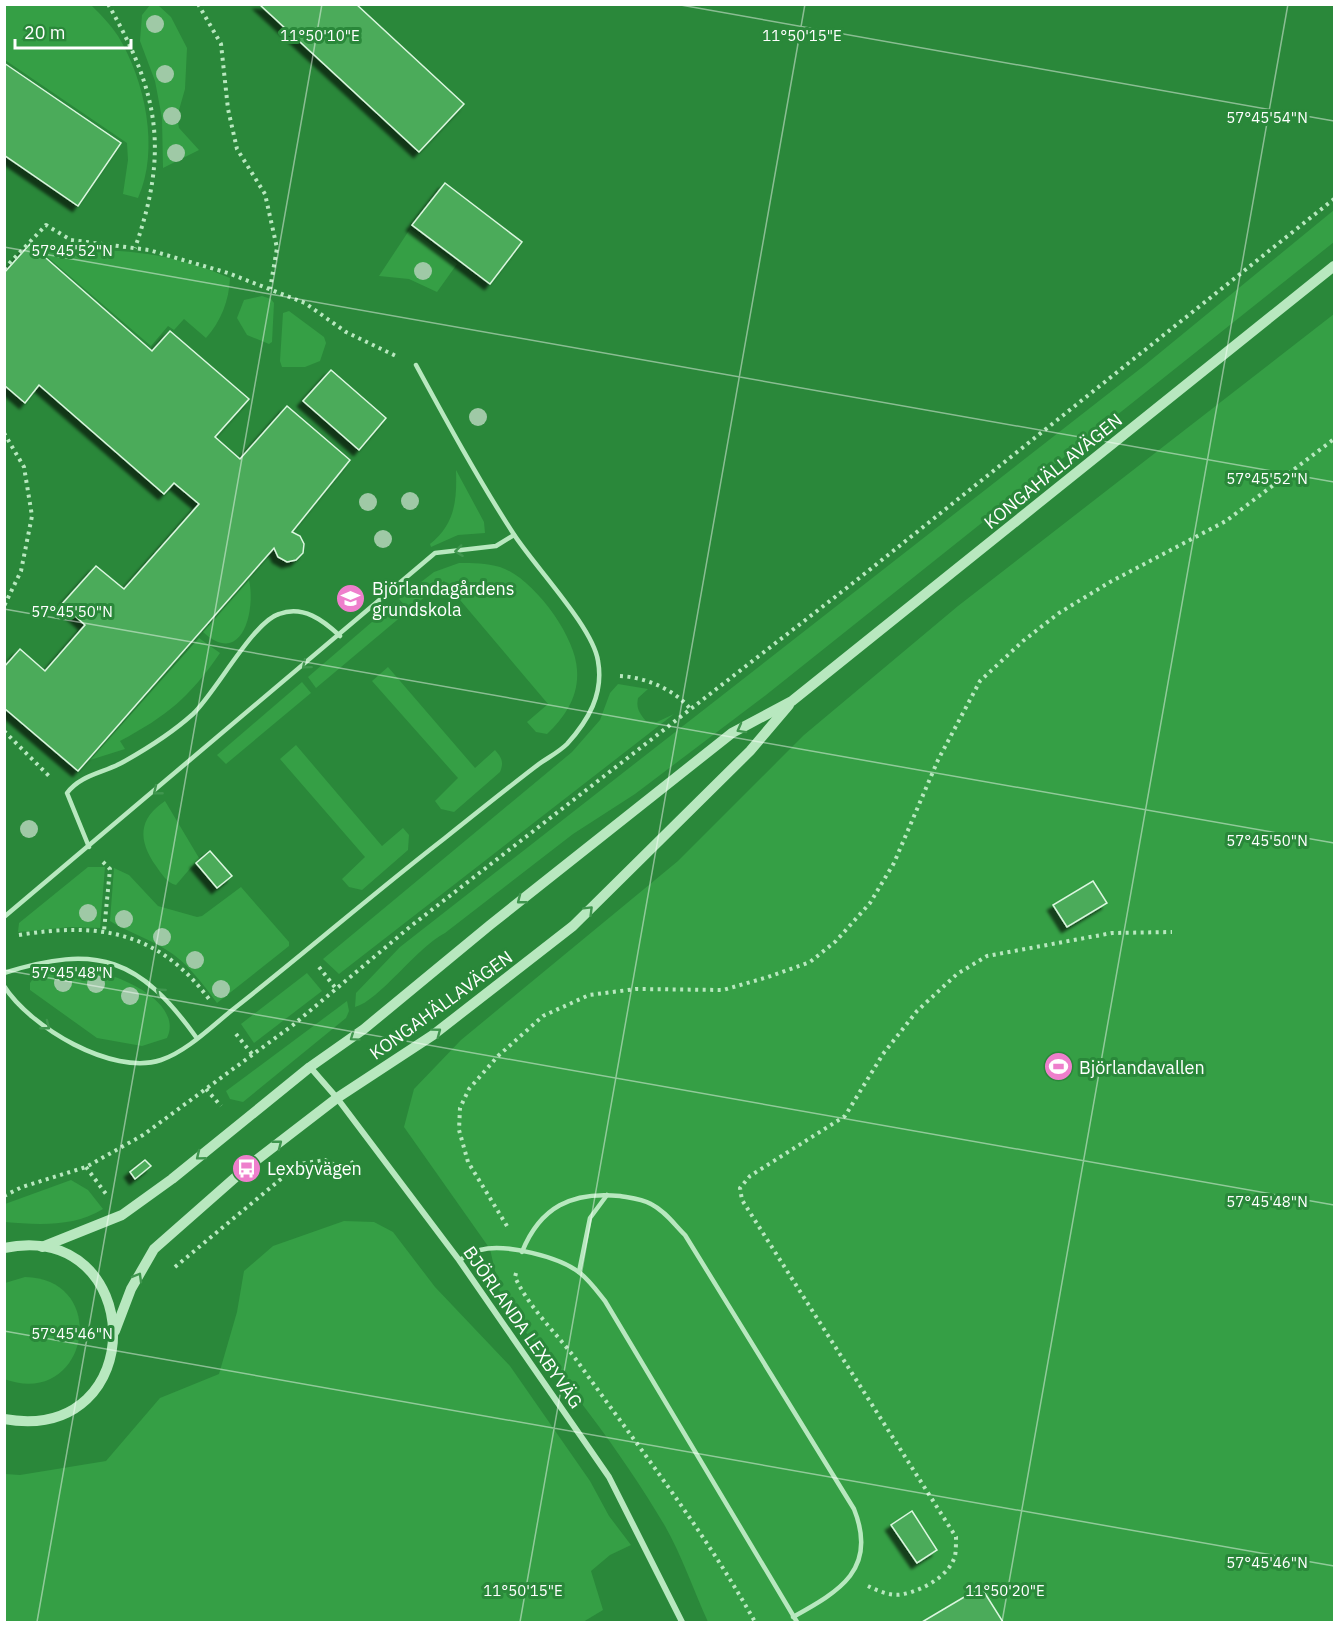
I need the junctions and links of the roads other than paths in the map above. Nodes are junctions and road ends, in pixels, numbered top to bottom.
1 (1335, 266) edge
2 (416, 365) road end
3 (514, 535) junction
4 (340, 636) junction
5 (792, 701) junction
6 (89, 847) junction
7 (4, 917) edge
8 (4, 973) edge
9 (4, 986) edge
10 (196, 1037) junction
11 (310, 1067) junction
12 (337, 1098) junction
13 (607, 1195) junction
14 (42, 1247) junction
15 (4, 1248) edge
16 (522, 1252) junction
17 (459, 1260) junction
18 (579, 1272) junction
19 (115, 1331) junction
20 (4, 1419) edge
21 (793, 1617) junction
22 (682, 1623) edge
23 (797, 1623) edge

1 - 5 street, KONGAHÄLLAVÄGEN
2 - 3 lane
3 -> 4 lane
3 - 10 lane
4 -> 6 lane
4 - 6 lane
5 -> 11 street, KONGAHÄLLAVÄGEN
12 -> 5 street, KONGAHÄLLAVÄGEN
6 - 7 lane
10 -> 8 lane
9 -> 10 lane
11 - 12 street, BJÖRLANDA LEXBYVÄG
11 -> 14 street, KONGAHÄLLAVÄGEN
12 - 17 street, BJÖRLANDA LEXBYVÄG
19 -> 12 street, KONGAHÄLLAVÄGEN
13 - 16 lane
13 - 18 lane
13 - 21 lane
14 - 15 street, KONGAHÄLLAVÄGEN
14 - 19 street, KONGAHÄLLAVÄGEN
16 - 17 lane
16 - 18 lane
17 - 22 street, BJÖRLANDA LEXBYVÄG
18 - 21 lane
19 - 20 street, KONGAHÄLLAVÄGEN
21 - 23 lane

